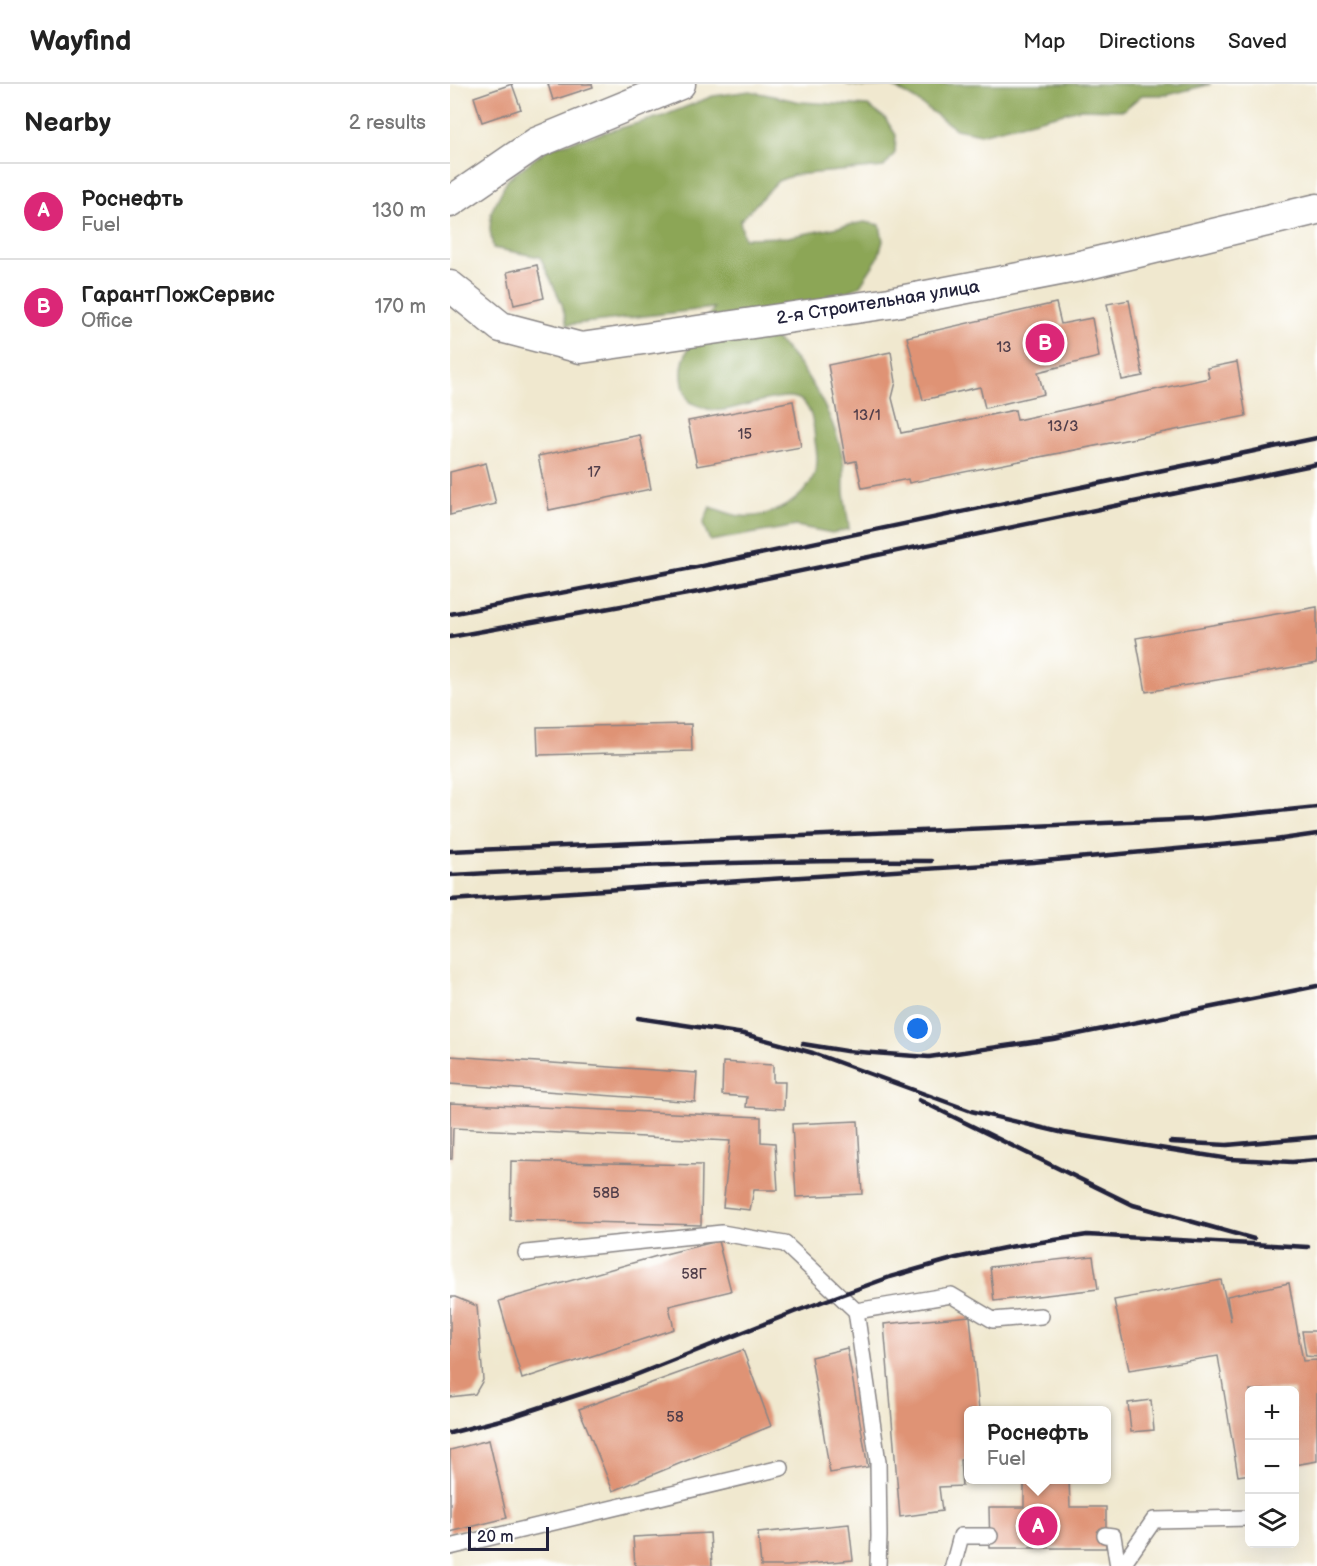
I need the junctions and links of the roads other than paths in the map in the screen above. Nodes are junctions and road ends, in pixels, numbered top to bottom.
1 (680, 84) edge
2 (450, 202) edge
3 (1317, 209) edge
4 (450, 286) edge
5 (526, 1253) dead end
6 (856, 1311) junction
7 (1041, 1316) dead end
8 (781, 1468) dead end
9 (1245, 1518) edge
10 (1105, 1535) dead end
11 (990, 1536) dead end
12 (450, 1547) edge
13 (878, 1566) edge
14 (953, 1566) edge
15 (1120, 1566) edge

1 - 2 street
3 - 4 street, 2-я Строительная улица
5 - 6 lane
6 - 7 lane
6 - 13 lane
8 - 12 lane
9 - 15 lane
10 - 15 lane
11 - 14 lane

